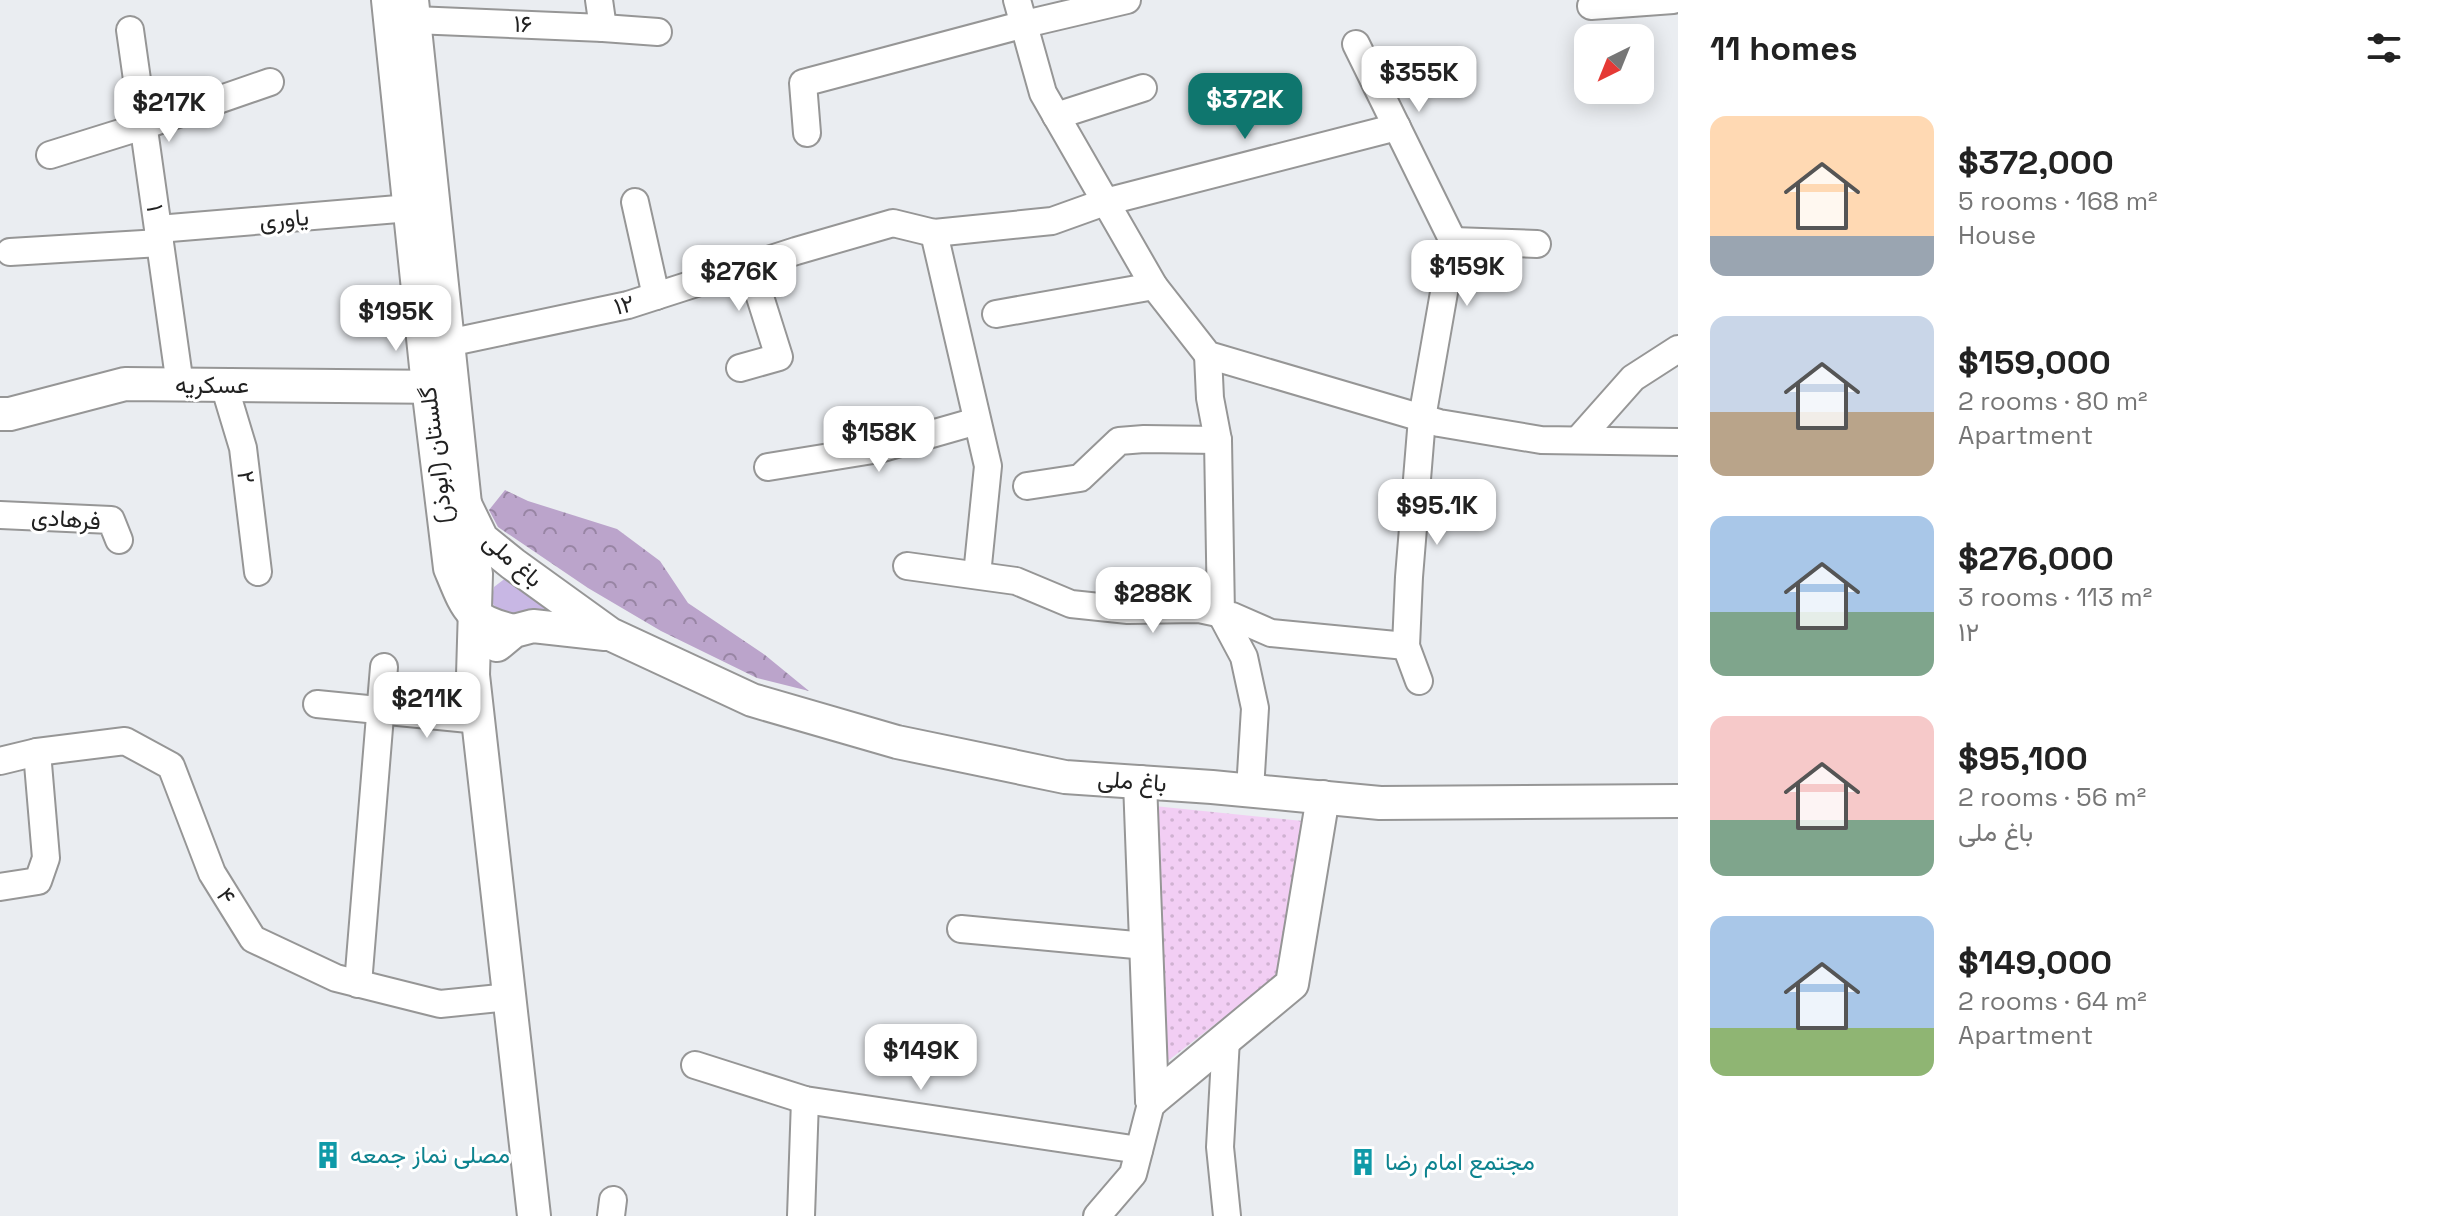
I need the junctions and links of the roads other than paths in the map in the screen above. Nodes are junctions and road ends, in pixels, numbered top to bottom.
1 (599, 0) edge
2 (1127, 0) edge
3 (1673, 0) edge
4 (1591, 6) dead end
5 (401, 10) edge
6 (1021, 12) edge
7 (603, 28) junction
8 (130, 30) dead end
9 (658, 32) dead end
10 (1356, 44) dead end
11 (270, 82) dead end
12 (1143, 88) dead end
13 (1056, 116) junction
14 (143, 126) junction
15 (1397, 127) junction
16 (807, 133) dead end
17 (50, 155) dead end
18 (635, 202) dead end
19 (1105, 202) junction
20 (422, 207) junction
21 (934, 233) junction
22 (159, 236) junction
23 (1453, 241) junction
24 (1537, 244) dead end
25 (10, 252) dead end
26 (750, 265) junction
27 (1154, 286) junction
28 (656, 296) junction
29 (996, 314) dead end
30 (436, 343) junction
31 (1678, 349) edge
32 (1208, 355) junction
33 (740, 368) dead end
34 (180, 385) junction
35 (224, 385) junction
36 (440, 386) junction
37 (0, 414) edge
38 (1422, 418) junction
39 (977, 421) junction
40 (1218, 440) junction
41 (1578, 440) junction
42 (1678, 442) edge
43 (768, 467) dead end
44 (1027, 486) dead end
45 (465, 504) junction
46 (0, 515) edge
47 (119, 540) dead end
48 (907, 566) dead end
49 (258, 572) dead end
50 (977, 575) junction
51 (1221, 614) junction
52 (475, 617) junction
53 (514, 631) junction
54 (610, 634) junction
55 (1406, 646) junction
56 (384, 667) dead end
57 (473, 675) junction
58 (1419, 681) dead end
59 (317, 704) dead end
60 (380, 710) junction
61 (479, 720) junction
62 (37, 752) junction
63 (0, 761) edge
64 (1140, 782) junction
65 (1250, 790) junction
66 (1323, 797) junction
67 (1678, 801) edge
68 (0, 887) edge
69 (961, 929) dead end
70 (1146, 946) junction
71 (358, 984) junction
72 (510, 997) junction
73 (1226, 1039) junction
74 (695, 1065) dead end
75 (805, 1100) junction
76 (1152, 1100) junction
77 (1139, 1150) junction
78 (534, 1216) edge
79 (801, 1216) edge
80 (1097, 1216) edge
81 (1227, 1216) edge

1 - 7 street
2 - 6 street
3 - 4 street
5 - 7 street, ۱۶
5 - 20 street, گلستان (ابوذر)
6 - 13 street
6 - 16 street
7 - 9 street, ۱۶
8 - 14 street, ۱
10 - 15 street
11 - 14 street
12 - 13 street
13 - 19 street
14 - 17 street
14 - 22 street, ۱
15 - 19 street, ۱۲
15 - 23 street
18 - 28 street
19 - 21 street, ۱۲
19 - 27 street
20 - 22 street, یاوری
20 - 30 street, گلستان (ابوذر)
21 - 26 street, ۱۲
21 - 39 street
22 - 25 street, یاوری
22 - 34 street, ۱
23 - 24 street
23 - 38 street
26 - 28 street, ۱۲
26 - 33 street
27 - 29 street
27 - 32 street
28 - 30 street, ۱۲
30 - 36 street, گلستان (ابوذر)
31 - 41 street
32 - 38 street
32 - 40 street
34 - 35 street, عسکریه
34 - 37 street, عسکریه
35 - 36 street, عسکریه
35 - 49 street, ۲
36 - 45 street, گلستان (ابوذر)
36 - 52 street, گلستان (ابوذر)
38 - 41 street
38 - 55 street
39 - 43 street
39 - 50 street
40 - 44 street
40 - 51 street
41 - 42 street
45 - 52 street, گلستان (ابوذر)
45 - 54 street, باغ ملی
46 - 47 street, فرهادی
48 - 50 street
50 - 51 street
51 - 55 street
51 - 65 street
52 - 53 street
52 - 57 street, گلستان (ابوذر)
53 - 54 street, باغ ملی
53 - 57 street
54 - 64 street, باغ ملی
55 - 58 street
56 - 60 street
57 - 61 street, گلستان (ابوذر)
59 - 60 street
60 - 61 street
60 - 71 street
61 - 72 street, گلستان (ابوذر)
62 - 63 street, ۴
62 - 68 street
62 - 71 street, ۴
64 - 65 street, باغ ملی
64 - 70 street
65 - 66 street, باغ ملی
66 - 67 street, باغ ملی
66 - 73 street
69 - 70 street
70 - 76 street
71 - 72 street, ۴
72 - 78 street, گلستان (ابوذر)
73 - 76 street
73 - 81 street
74 - 75 street
75 - 77 street
75 - 79 street
76 - 77 street
77 - 80 street

